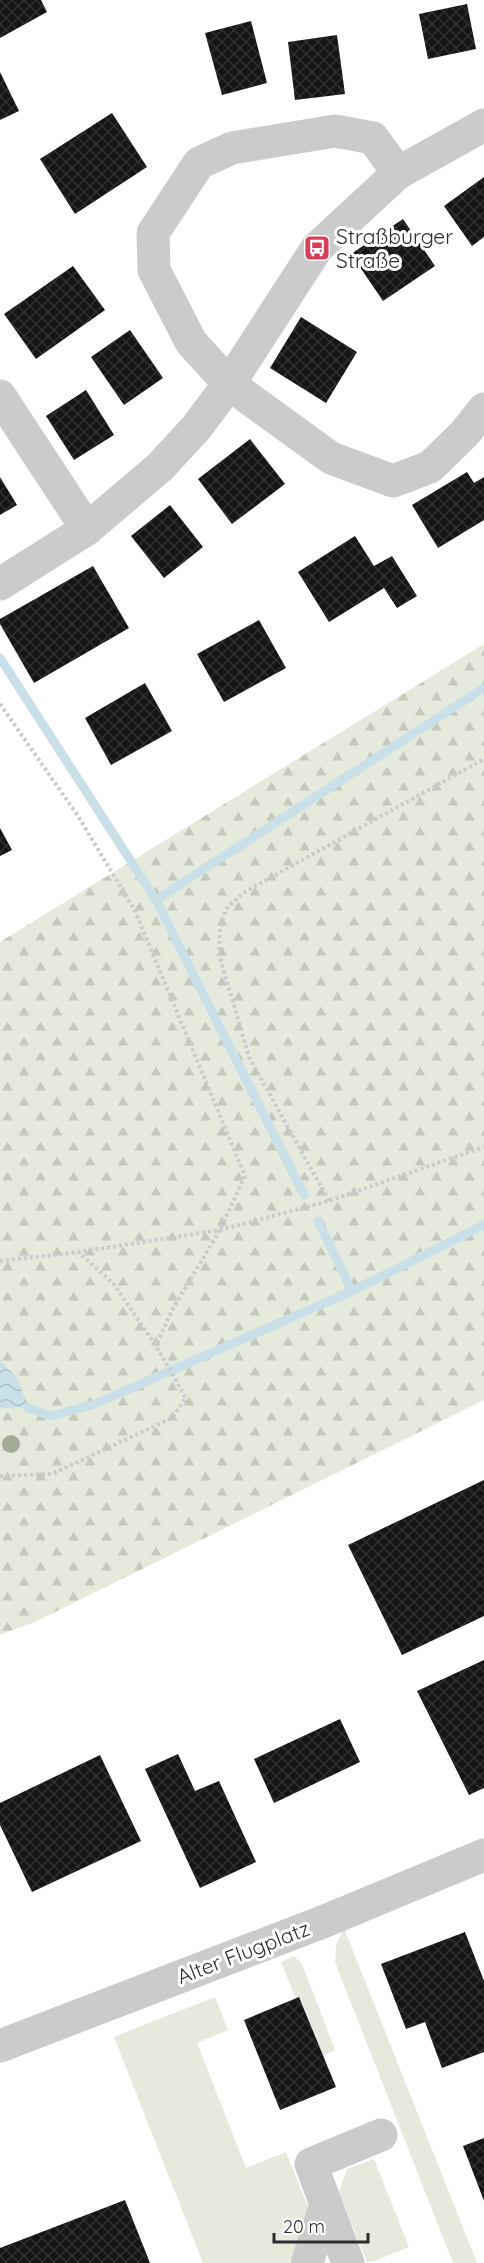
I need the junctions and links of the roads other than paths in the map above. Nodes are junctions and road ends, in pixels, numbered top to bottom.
1 (484, 125) edge
2 (398, 173) junction
3 (229, 384) junction
4 (0, 396) edge
5 (484, 409) edge
6 (87, 529) junction
7 (0, 584) edge
8 (484, 1855) edge
9 (0, 2046) edge
10 (381, 2135) dead end
11 (326, 2204) junction
12 (314, 2256) edge
13 (348, 2263) edge

1 - 2 street
2 - 3 street
2 - 3 street
3 - 5 street
3 - 6 street
4 - 6 street
6 - 7 street
8 - 9 street, Alter Flugplatz
10 - 11 street
11 - 12 street
11 - 13 street

